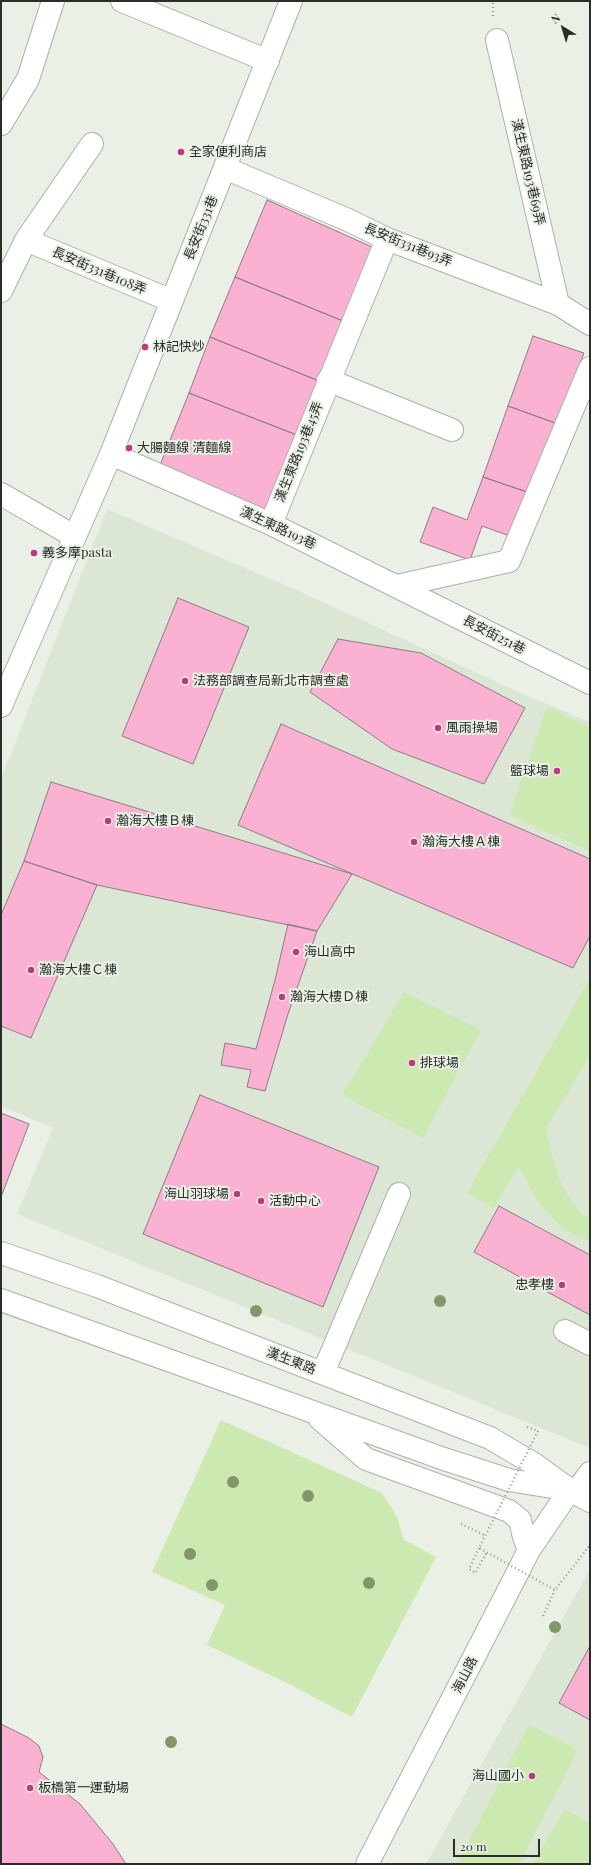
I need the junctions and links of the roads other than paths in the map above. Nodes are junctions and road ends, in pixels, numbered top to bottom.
1 (53, 1) edge
2 (122, 1) edge
3 (291, 1) edge
4 (497, 40) dead end
5 (268, 61) junction
6 (1, 124) edge
7 (92, 144) dead end
8 (225, 168) junction
9 (387, 239) junction
10 (26, 240) junction
11 (1, 291) edge
12 (172, 301) junction
13 (558, 304) junction
14 (590, 324) edge
15 (590, 368) edge
16 (328, 380) junction
17 (452, 430) dead end
18 (110, 454) junction
19 (1, 494) edge
20 (271, 524) junction
21 (65, 531) dead end
22 (397, 586) junction
23 (590, 683) edge
24 (1, 706) edge
25 (399, 1194) dead end
26 (1, 1253) edge
27 (1, 1300) edge
28 (565, 1331) dead end
29 (590, 1344) edge
30 (323, 1373) junction
31 (310, 1411) junction
32 (590, 1473) edge
33 (578, 1495) edge
34 (530, 1550) junction
35 (367, 1864) edge

1 - 6 street
2 - 5 street
3 - 5 street, 長安街331巷
4 - 13 street, 漢生東路193巷69弄
5 - 8 street, 長安街331巷
7 - 10 street
8 - 9 street, 長安街331巷93弄
8 - 12 street, 長安街331巷
9 - 13 street, 長安街331巷93弄
9 - 16 street, 漢生東路193巷45弄
10 - 11 street
10 - 12 street, 長安街331巷108弄
12 - 18 street, 長安街331巷
13 - 14 street, 長安街331巷93弄
15 - 22 street
16 - 17 street
16 - 20 street, 漢生東路193巷45弄
18 - 20 street, 漢生東路193巷
18 - 24 street
19 - 21 street
20 - 22 street, 漢生東路193巷
22 - 23 street, 長安街251巷
25 - 30 street
26 - 30 street, 漢生東路
27 - 31 street
28 - 29 street
30 - 33 street, 漢生東路
31 - 33 street
31 - 34 street
32 - 33 street, 海山路
33 - 34 street, 海山路
34 - 35 street, 海山路

